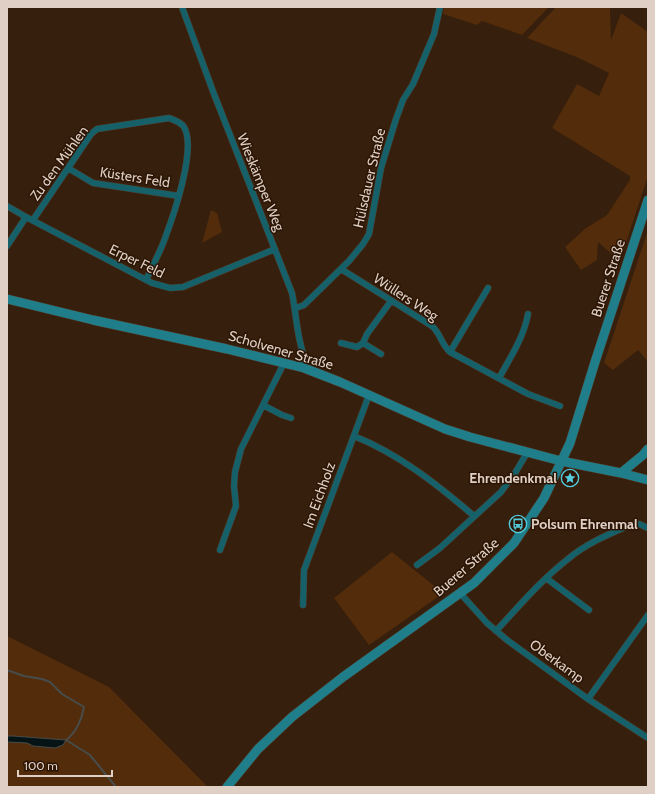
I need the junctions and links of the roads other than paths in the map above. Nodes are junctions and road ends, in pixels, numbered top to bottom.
1 (182, 7) edge
2 (440, 7) edge
3 (68, 168) junction
4 (179, 196) junction
5 (648, 200) edge
6 (7, 206) edge
7 (26, 216) junction
8 (33, 220) junction
9 (7, 246) edge
10 (275, 249) junction
11 (341, 269) junction
12 (146, 280) junction
13 (488, 288) dead end
14 (7, 299) edge
15 (391, 302) junction
16 (296, 308) junction
17 (528, 314) dead end
18 (341, 343) dead end
19 (363, 343) junction
20 (450, 352) junction
21 (381, 354) dead end
22 (284, 363) junction
23 (304, 368) junction
24 (499, 378) junction
25 (369, 395) junction
26 (263, 405) junction
27 (560, 406) dead end
28 (291, 418) dead end
29 (354, 436) junction
30 (528, 453) junction
31 (646, 454) edge
32 (562, 461) junction
33 (621, 473) junction
34 (648, 480) edge
35 (474, 516) junction
36 (648, 528) edge
37 (220, 550) dead end
38 (417, 565) dead end
39 (546, 578) junction
40 (460, 593) junction
41 (303, 605) dead end
42 (589, 610) dead end
43 (648, 615) edge
44 (496, 631) junction
45 (588, 699) junction
46 (648, 738) edge
47 (227, 787) edge

1 - 10 street, Wieskämper Weg
2 - 11 street, Hülsdauer Straße
3 - 4 street, Küsters Feld
3 - 4 street, Zu den Mühlen
3 - 8 street, Zu den Mühlen
4 - 12 street, Zu den Mühlen
5 - 32 main road, Buerer Straße
6 - 7 street, Erper Feld
7 - 8 street, Erper Feld
7 - 9 street
8 - 12 street, Erper Feld
10 - 12 street, Erper Feld
10 - 16 street, Wieskämper Weg
11 - 15 street, Wüllers Weg
11 - 16 street, Hülsdauer Straße
13 - 20 street
14 - 22 main road, Scholvener Straße
15 - 19 street
15 - 20 street, Wüllers Weg
16 - 23 street, Wieskämper Weg
17 - 24 street
18 - 19 street
19 - 21 street
20 - 24 street, Wüllers Weg
22 - 23 main road, Scholvener Straße
22 - 26 street
23 - 25 main road, Scholvener Straße
24 - 27 street, Wüllers Weg
25 - 29 street, Im Eichholz
25 - 30 main road, Scholvener Straße
26 - 28 street
26 - 37 street
29 - 35 street
29 - 41 street, Im Eichholz
30 - 32 main road, Scholvener Straße
30 - 35 street
31 - 33 main road
32 - 33 main road, Scholvener Straße
32 - 40 main road, Buerer Straße
33 - 34 main road, Scholvener Straße
35 - 38 street
36 - 39 street
39 - 42 street
39 - 44 street
40 - 44 street, Oberkamp
40 - 47 main road, Buerer Straße
43 - 45 street
44 - 45 street, Oberkamp
45 - 46 street, Oberkamp

